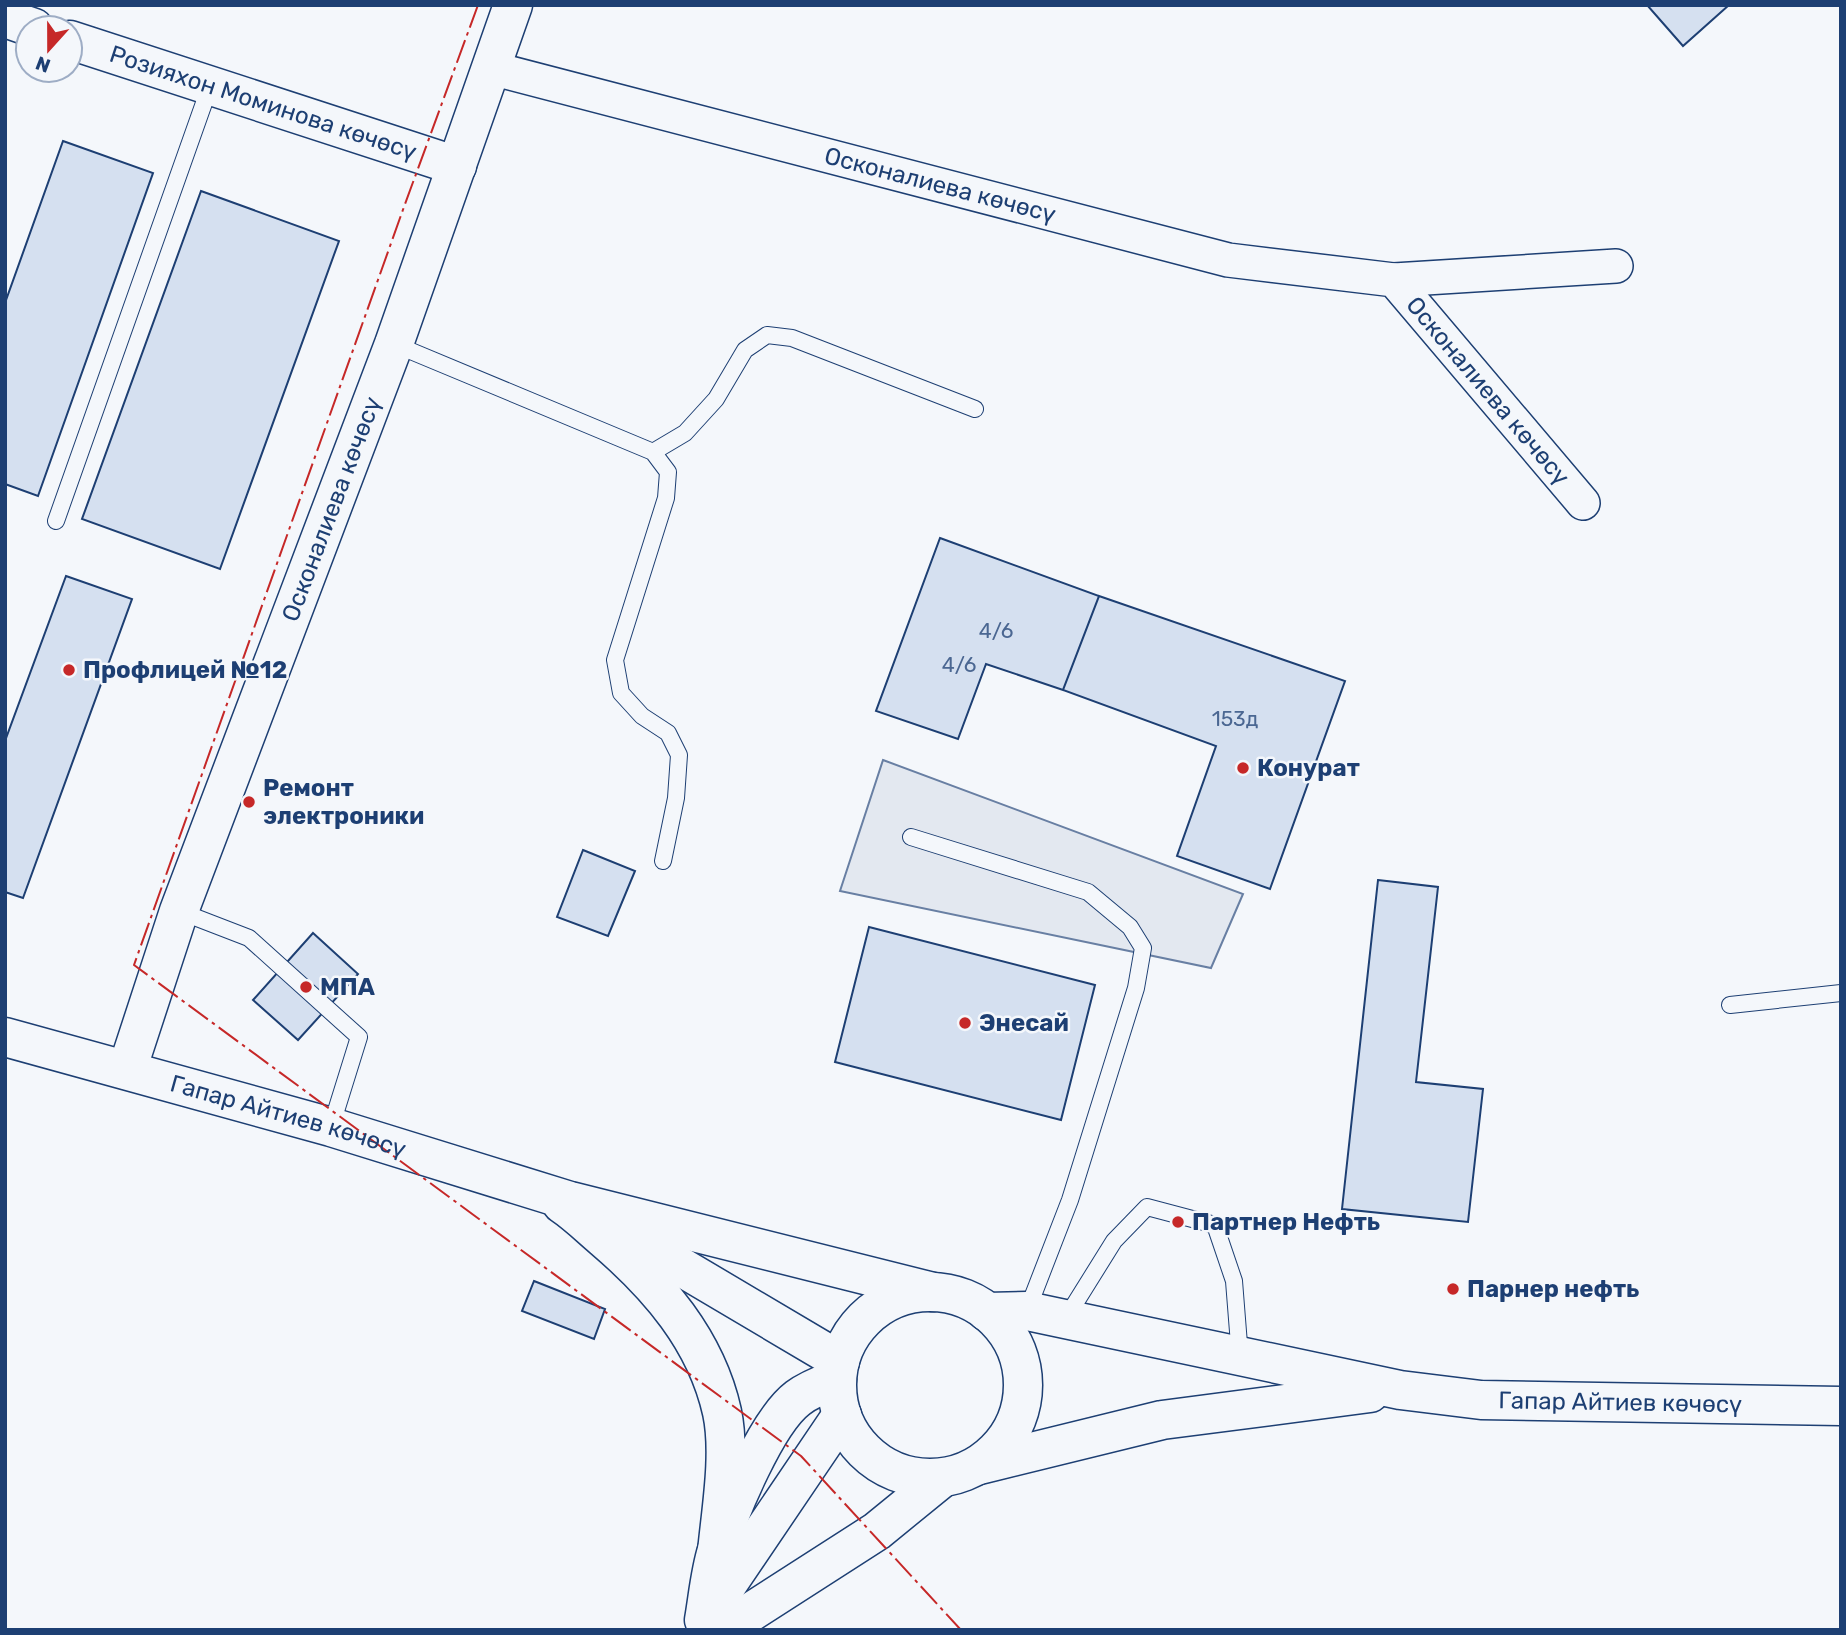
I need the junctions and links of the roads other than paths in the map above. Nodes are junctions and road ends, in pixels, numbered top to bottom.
1 (513, 5) edge
2 (84, 45) edge
3 (491, 68) junction
4 (210, 86) junction
5 (457, 166) junction
6 (1616, 266) dead end
7 (1394, 280) junction
8 (394, 344) junction
9 (975, 409) dead end
10 (653, 452) junction
11 (1583, 503) dead end
12 (56, 521) dead end
13 (911, 837) dead end
14 (663, 861) dead end
15 (179, 911) junction
16 (1841, 993) edge
17 (1730, 1005) dead end
18 (5, 1037) edge
19 (127, 1070) junction
20 (331, 1127) junction
21 (556, 1197) junction
22 (933, 1292) junction
23 (1027, 1311) junction
24 (987, 1312) junction
25 (1065, 1319) junction
26 (1240, 1357) junction
27 (840, 1385) junction
28 (1400, 1390) junction
29 (1841, 1406) edge
30 (959, 1472) junction
31 (717, 1552) junction
32 (709, 1626) edge

1 - 3 main road, Осконалиева көчөсү
2 - 4 main road, Розияхон Моминова көчөсү
3 - 5 main road, Осконалиева көчөсү
3 - 7 street, Осконалиева көчөсү
4 - 5 main road, Розияхон Моминова көчөсү
4 - 12 lane
5 - 8 main road, Осконалиева көчөсү
6 - 7 street, Осконалиева көчөсү
7 - 11 street, Осконалиева көчөсү
8 - 10 lane
8 - 15 main road, Осконалиева көчөсү
9 - 10 lane
10 - 14 lane
13 - 23 lane
15 - 19 main road, Осконалиева көчөсү
15 - 20 lane
16 - 17 lane
18 - 19 main road, Гапар Айтиев көчөсү
19 - 20 main road, Гапар Айтиев көчөсү
20 - 21 main road, Гапар Айтиев көчөсү
21 - 22 main road, Гапар Айтиев көчөсү
21 - 27 main road, Гапар Айтиев көчөсү
21 - 31 main road
22 - 24 main road
22 - 27 main road
23 - 24 main road, Гапар Айтиев көчөсү
23 - 25 main road, Гапар Айтиев көчөсү
24 - 30 main road
25 - 26 main road, Гапар Айтиев көчөсү
25 - 26 lane
26 - 28 main road, Гапар Айтиев көчөсү
27 - 30 main road
27 - 31 main road
27 - 32 main road
28 - 29 main road, Гапар Айтиев көчөсү
28 - 30 main road, Гапар Айтиев көчөсү
30 - 32 main road
31 - 32 main road

